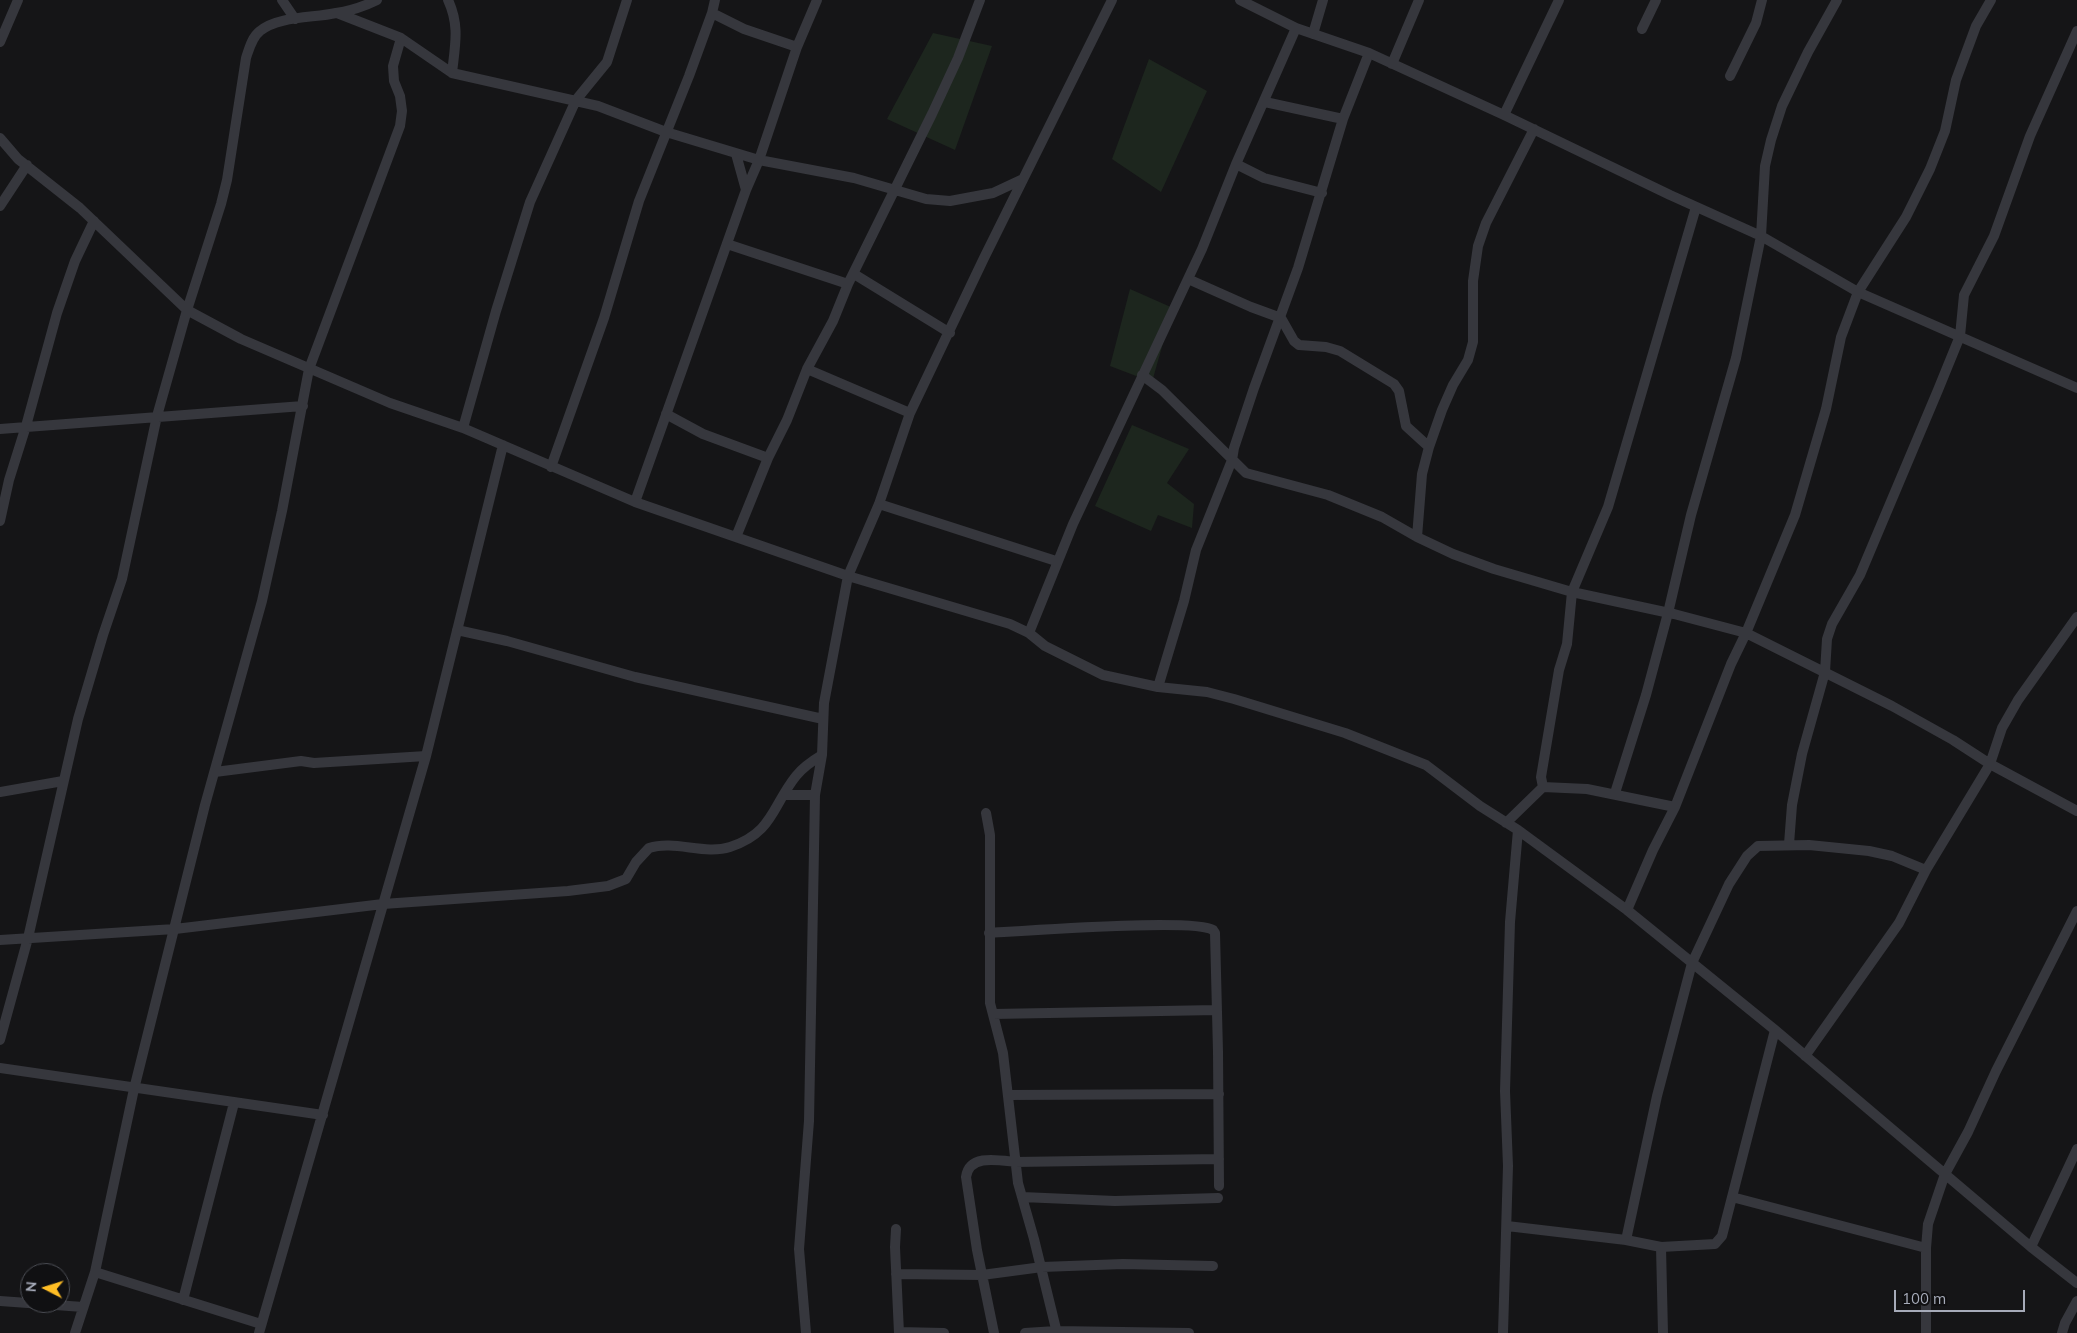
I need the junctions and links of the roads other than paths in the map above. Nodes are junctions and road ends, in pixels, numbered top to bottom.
1 (18, 0) edge
2 (282, 0) edge
3 (378, 0) edge
4 (448, 0) edge
5 (627, 0) edge
6 (715, 0) edge
7 (817, 0) edge
8 (980, 0) edge
9 (1112, 0) edge
10 (1240, 0) edge
11 (1323, 0) edge
12 (1420, 0) edge
13 (1559, 0) edge
14 (1656, 0) edge
15 (1762, 0) edge
16 (1837, 0) edge
17 (1991, 0) edge
18 (337, 13) junction
19 (712, 13) junction
20 (295, 19) junction
21 (1296, 28) junction
22 (1642, 29) dead end
23 (2077, 31) edge
24 (1313, 34) junction
25 (400, 38) junction
26 (0, 42) edge
27 (797, 47) junction
28 (1368, 54) junction
29 (1392, 64) junction
30 (452, 73) junction
31 (1730, 76) dead end
32 (576, 100) junction
33 (1264, 102) junction
34 (1504, 115) junction
35 (1343, 119) junction
36 (1534, 130) junction
37 (666, 132) junction
38 (0, 138) edge
39 (736, 154) junction
40 (759, 160) junction
41 (1236, 164) junction
42 (26, 165) junction
43 (1024, 179) junction
44 (894, 188) junction
45 (746, 190) junction
46 (1322, 193) junction
47 (0, 206) edge
48 (1696, 207) junction
49 (94, 221) junction
50 (1761, 236) junction
51 (727, 244) junction
52 (854, 274) junction
53 (1188, 279) junction
54 (848, 284) junction
55 (1858, 292) junction
56 (187, 310) junction
57 (1281, 318) junction
58 (950, 333) junction
59 (1960, 336) junction
60 (309, 369) junction
61 (807, 369) junction
62 (1142, 375) junction
63 (2077, 388) edge
64 (303, 406) junction
65 (910, 413) junction
66 (666, 414) junction
67 (157, 416) junction
68 (26, 426) junction
69 (464, 428) junction
70 (0, 429) edge
71 (503, 445) junction
72 (1429, 447) junction
73 (768, 458) junction
74 (1232, 460) junction
75 (551, 467) junction
76 (635, 502) junction
77 (879, 504) junction
78 (0, 521) edge
79 (736, 537) junction
80 (1417, 537) junction
81 (1056, 562) junction
82 (848, 576) junction
83 (1572, 592) junction
84 (1668, 613) junction
85 (2077, 617) edge
86 (457, 630) junction
87 (1029, 633) junction
88 (1746, 633) junction
89 (1825, 672) junction
90 (1158, 687) junction
91 (823, 718) junction
92 (822, 755) junction
93 (426, 756) junction
94 (1990, 764) junction
95 (215, 772) junction
96 (63, 781) junction
97 (1542, 787) junction
98 (0, 792) edge
99 (1615, 793) junction
100 (785, 795) junction
101 (815, 795) junction
102 (1675, 807) junction
103 (2077, 811) edge
104 (986, 813) dead end
105 (1506, 823) junction
106 (1518, 830) junction
107 (1789, 844) junction
108 (1926, 870) junction
109 (382, 904) junction
110 (1627, 910) junction
111 (2077, 911) edge
112 (176, 929) junction
113 (989, 933) junction
114 (28, 938) junction
115 (0, 940) edge
116 (1692, 963) junction
117 (1217, 1010) junction
118 (993, 1014) junction
119 (1775, 1030) junction
120 (0, 1040) edge
121 (1805, 1056) junction
122 (0, 1068) edge
123 (134, 1089) junction
124 (1219, 1094) junction
125 (1008, 1096) junction
126 (234, 1103) junction
127 (323, 1115) junction
128 (2077, 1149) edge
129 (1219, 1159) junction
130 (1015, 1162) junction
131 (1946, 1174) junction
132 (1219, 1186) dead end
133 (1022, 1197) junction
134 (1732, 1197) junction
135 (1218, 1198) dead end
136 (1507, 1226) junction
137 (896, 1229) dead end
138 (1626, 1240) junction
139 (1661, 1247) junction
140 (2031, 1247) junction
141 (1926, 1248) junction
142 (1213, 1266) dead end
143 (1042, 1267) junction
144 (95, 1272) junction
145 (896, 1274) junction
146 (982, 1276) junction
147 (2077, 1283) edge
148 (183, 1300) junction
149 (0, 1301) edge
150 (2077, 1301) edge
151 (84, 1307) junction
152 (260, 1329) edge
153 (899, 1332) edge
154 (1056, 1332) edge
155 (74, 1333) edge
156 (806, 1333) edge
157 (944, 1333) edge
158 (994, 1333) edge
159 (1025, 1333) edge
160 (1189, 1333) edge
161 (1503, 1333) edge
162 (1663, 1333) edge
163 (1926, 1333) edge
164 (2062, 1333) edge

1 - 26 street
2 - 20 street
3 - 18 street
4 - 30 street
5 - 32 street
6 - 19 street
7 - 27 street
8 - 44 street
9 - 43 street
10 - 21 street
11 - 24 street
12 - 29 street
13 - 34 street
14 - 22 street
15 - 31 street
16 - 50 street
17 - 55 street
18 - 20 street
18 - 25 street
19 - 27 street
19 - 37 street
20 - 56 street
21 - 24 street
21 - 33 street
23 - 59 street
24 - 28 street
25 - 30 street
25 - 60 street
27 - 40 street
28 - 29 street
28 - 35 street
29 - 34 street
30 - 32 street
32 - 37 street
32 - 69 street
33 - 35 street
33 - 41 street
34 - 36 street
35 - 46 street
36 - 48 street
36 - 72 street
37 - 39 street
37 - 75 street
38 - 42 street
39 - 40 street
39 - 45 street
40 - 44 street
40 - 45 street
41 - 46 street
41 - 53 street
42 - 47 street
42 - 49 street
43 - 44 street
43 - 58 street
44 - 52 street
45 - 51 street
46 - 57 street
48 - 50 street
48 - 83 street
49 - 56 street
49 - 68 street
50 - 55 street
50 - 84 street
51 - 54 street
51 - 66 street
52 - 54 street
52 - 58 street
53 - 57 street
53 - 62 street
54 - 61 street
55 - 59 street
55 - 88 street
56 - 60 street
56 - 67 street
57 - 72 street
57 - 74 street
58 - 65 street
59 - 63 street
59 - 89 street
60 - 64 street
60 - 69 street
61 - 65 street
61 - 73 street
62 - 74 street
62 - 81 street
64 - 67 street
64 - 95 street
65 - 77 street
66 - 73 street
66 - 76 street
67 - 68 street
67 - 96 street
68 - 70 street
68 - 78 street
69 - 71 street
71 - 75 street
71 - 86 street
72 - 80 street
73 - 79 street
74 - 80 street
74 - 90 street
75 - 76 street
76 - 79 street
77 - 81 street
77 - 82 street
79 - 82 street
80 - 83 street
81 - 87 street
82 - 87 street
82 - 91 street
83 - 84 street
83 - 97 street
84 - 88 street
84 - 99 street
85 - 94 street
86 - 91 street
86 - 93 street
87 - 90 street
88 - 89 street
88 - 102 street
89 - 94 street
89 - 107 street
90 - 105 street
91 - 92 street
92 - 100 street
92 - 101 street
93 - 95 street
93 - 109 street
94 - 103 street
94 - 108 street
95 - 112 street
96 - 98 street
96 - 114 street
97 - 99 street
97 - 105 street
99 - 102 street
100 - 101 street
100 - 109 street
101 - 156 street
102 - 110 street
104 - 113 street
105 - 106 street
106 - 110 street
106 - 136 street
107 - 108 street
107 - 116 street
108 - 121 street
109 - 112 street
109 - 127 street
110 - 116 street
111 - 131 street
112 - 114 street
112 - 123 street
113 - 117 street
113 - 118 street
114 - 115 street
114 - 120 street
116 - 119 street
116 - 138 street
117 - 118 street
117 - 124 street
118 - 125 street
119 - 121 street
119 - 134 street
121 - 131 street
122 - 123 street
123 - 126 street
123 - 144 street
124 - 125 street
124 - 129 street
125 - 130 street
126 - 127 street
126 - 148 street
127 - 152 street
128 - 140 street
129 - 130 street
129 - 132 street
130 - 133 street
130 - 146 street
131 - 140 street
131 - 141 street
133 - 135 street
133 - 143 street
134 - 139 street
134 - 141 street
136 - 138 street
136 - 161 street
137 - 145 street
138 - 139 street
139 - 162 street
140 - 147 street
141 - 163 street
142 - 143 street
143 - 146 street
143 - 154 street
144 - 148 street
144 - 151 street
145 - 146 street
145 - 153 street
146 - 158 street
148 - 152 street
149 - 151 street
150 - 164 street
151 - 155 street
153 - 157 street
154 - 159 street
154 - 160 street

